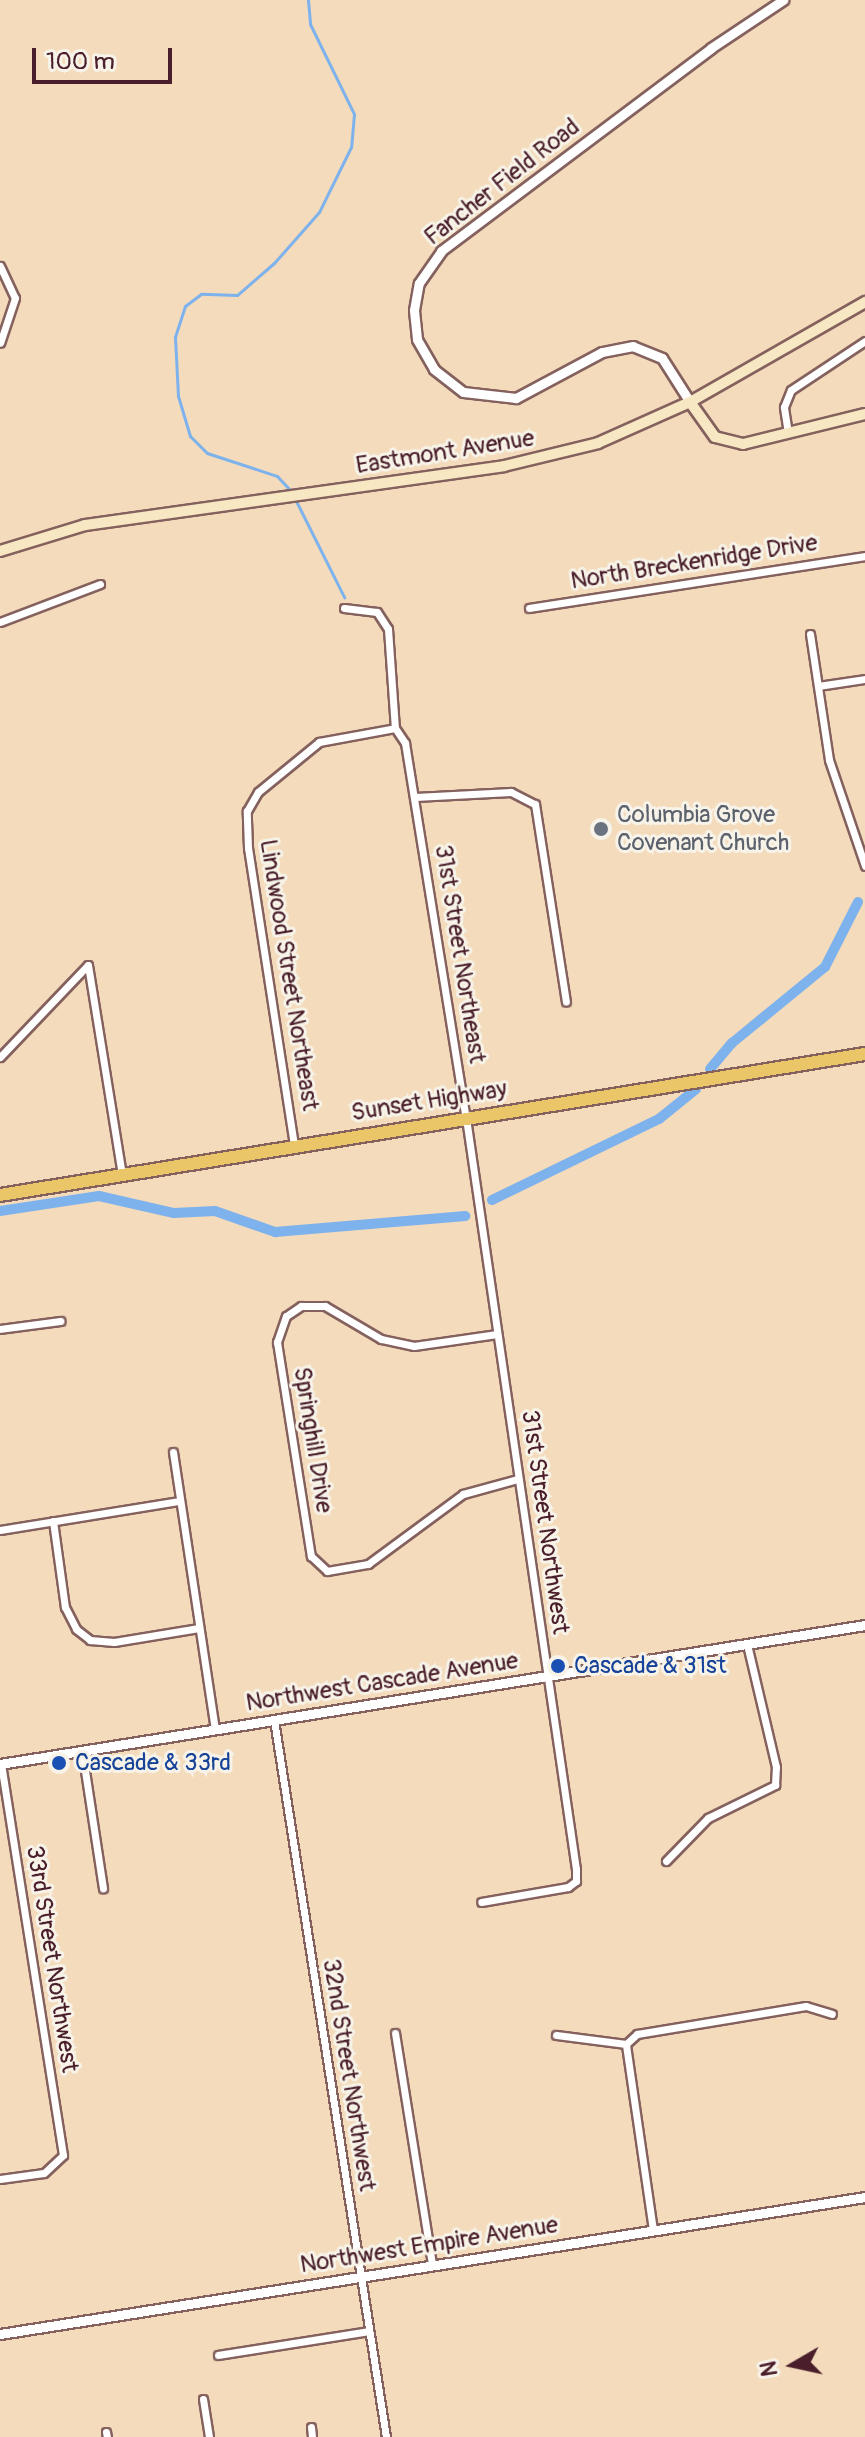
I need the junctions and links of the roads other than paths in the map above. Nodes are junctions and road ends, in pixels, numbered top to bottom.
1 (783, 0) edge
2 (0, 266) edge
3 (865, 302) edge
4 (865, 341) edge
5 (0, 343) edge
6 (690, 402) junction
7 (865, 414) edge
8 (788, 433) junction
9 (0, 551) edge
10 (865, 556) edge
11 (100, 584) dead end
12 (344, 608) dead end
13 (529, 608) dead end
14 (0, 622) edge
15 (810, 634) dead end
16 (865, 679) edge
17 (818, 686) junction
18 (395, 728) junction
19 (415, 797) junction
20 (865, 866) edge
21 (566, 1002) dead end
22 (865, 1054) edge
23 (0, 1057) edge
24 (466, 1118) junction
25 (294, 1145) junction
26 (122, 1174) junction
27 (0, 1195) edge
28 (60, 1321) dead end
29 (0, 1329) edge
30 (497, 1334) junction
31 (173, 1452) dead end
32 (518, 1479) junction
33 (180, 1501) junction
34 (53, 1521) junction
35 (0, 1530) edge
36 (865, 1625) edge
37 (199, 1628) junction
38 (747, 1644) junction
39 (547, 1676) junction
40 (274, 1720) junction
41 (215, 1730) junction
42 (82, 1751) junction
43 (0, 1764) edge
44 (666, 1861) dead end
45 (103, 1888) dead end
46 (481, 1902) dead end
47 (832, 2014) dead end
48 (395, 2033) dead end
49 (556, 2035) dead end
50 (626, 2044) junction
51 (0, 2179) edge
52 (865, 2197) edge
53 (653, 2230) junction
54 (432, 2265) junction
55 (361, 2277) junction
56 (369, 2331) junction
57 (0, 2334) edge
58 (218, 2355) dead end
59 (203, 2399) dead end
60 (311, 2427) dead end
61 (209, 2437) edge
62 (312, 2437) edge
63 (386, 2437) edge

1 - 6 street, Fancher Field Road
2 - 5 street
3 - 6 main road, Eastmont Avenue
4 - 8 street
6 - 8 main road
6 - 9 main road, Eastmont Avenue
7 - 8 main road
10 - 13 street, North Breckenridge Drive
11 - 14 street
12 - 18 street, 31st Street Northeast
15 - 17 street
16 - 17 street
17 - 20 street
18 - 19 street, 31st Street Northeast
18 - 25 street, Lindwood Street Northeast
19 - 21 street
19 - 24 street, 31st Street Northeast
22 - 24 highway, Sunset Highway
23 - 26 street
24 - 25 highway, Sunset Highway
24 - 30 street, 31st Street Northwest
25 - 26 highway, Sunset Highway
26 - 27 highway, Sunset Highway
28 - 29 street
30 - 32 street, 31st Street Northwest
30 - 32 street, Springhill Drive
31 - 33 street
32 - 39 street, 31st Street Northwest
33 - 34 street
33 - 37 street
34 - 35 street
34 - 37 street
36 - 38 street, Northwest Cascade Avenue
37 - 41 street
38 - 39 street, Northwest Cascade Avenue
38 - 44 street
39 - 40 street, Northwest Cascade Avenue
39 - 46 street, 31st Street Northwest
40 - 41 street, Northwest Cascade Avenue
40 - 55 street, 32nd Street Northwest
41 - 42 street, Northwest Cascade Avenue
42 - 43 street, Northwest Cascade Avenue
42 - 45 street
43 - 51 street, 33rd Street Northwest
47 - 50 street
48 - 54 street
49 - 50 street
50 - 53 street
52 - 53 street, Northwest Empire Avenue
53 - 54 street, Northwest Empire Avenue
54 - 55 street, Northwest Empire Avenue
55 - 56 street, 32nd Street Northwest
55 - 57 street, Northwest Empire Avenue
56 - 58 street
56 - 63 street, 32nd Street Northwest
59 - 61 street
60 - 62 street

